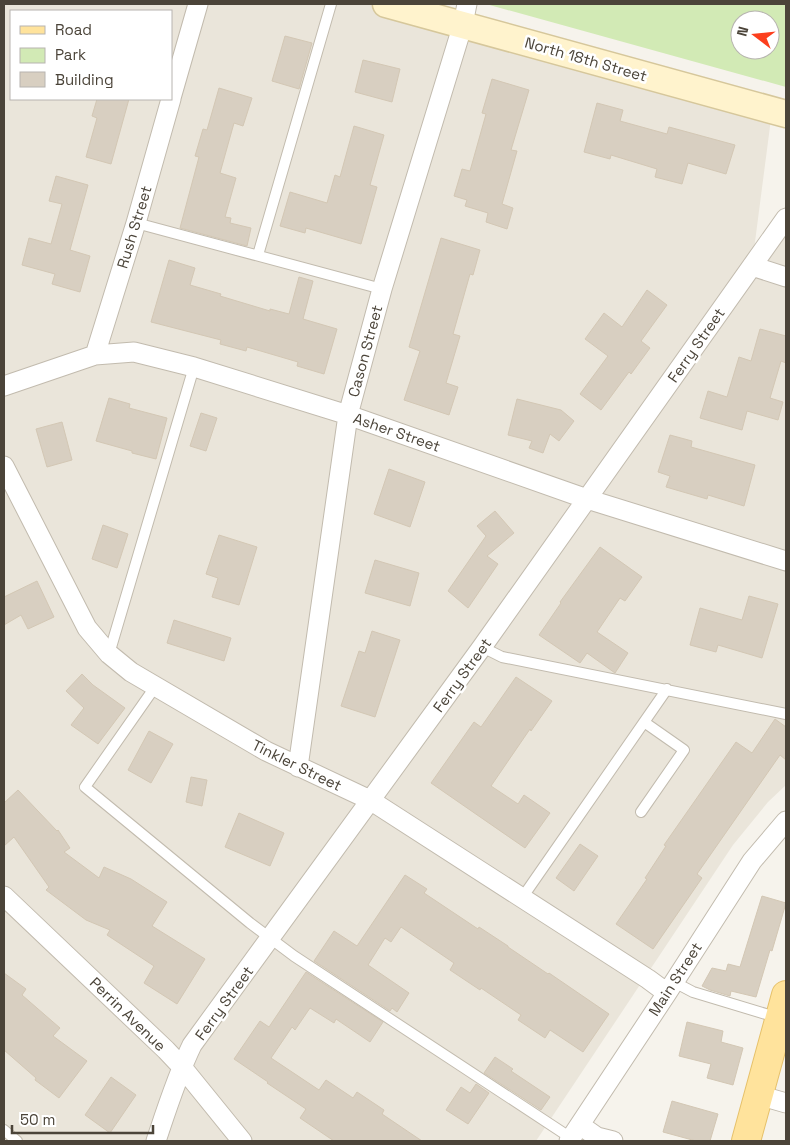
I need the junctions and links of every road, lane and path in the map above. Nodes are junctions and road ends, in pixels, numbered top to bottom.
1 (198, 4) edge
2 (331, 4) edge
3 (386, 4) edge
4 (465, 14) edge
5 (172, 95) edge
6 (170, 100) edge
7 (779, 113) edge
8 (786, 218) edge
9 (136, 223) junction
10 (258, 255) junction
11 (752, 266) junction
12 (786, 276) edge
13 (382, 289) junction
14 (95, 355) junction
15 (194, 367) junction
16 (4, 386) edge
17 (348, 415) junction
18 (4, 466) edge
19 (587, 499) junction
20 (786, 561) edge
21 (482, 647) junction
22 (108, 654) junction
23 (155, 687) junction
24 (667, 689) junction
25 (786, 714) edge
26 (644, 722) junction
27 (298, 767) junction
28 (370, 800) junction
29 (641, 812) dead end
30 (785, 823) edge
31 (4, 896) edge
32 (522, 898) junction
33 (270, 939) junction
34 (671, 987) junction
35 (783, 1007) edge
36 (182, 1067) junction
37 (758, 1095) junction
38 (786, 1102) edge
39 (4, 1130) edge
40 (573, 1135) edge
41 (17, 1141) edge
42 (156, 1141) edge
43 (242, 1141) edge
44 (613, 1141) edge
45 (746, 1141) edge

1 - 5 street, Rush Street
2 - 10 lane
3 - 4 main road, North 18th Street
4 - 7 main road, North 18th Street
4 - 13 street, Cason Street
6 - 9 street, Rush Street
8 - 11 street, Ferry Street
9 - 10 lane
9 - 14 street, Rush Street
10 - 13 lane
11 - 12 street
11 - 19 street, Ferry Street
13 - 17 street, Cason Street
14 - 15 street, Asher Street
14 - 16 street, Asher Street
15 - 17 street, Asher Street
15 - 22 lane
17 - 19 street, Asher Street
17 - 27 street, Cason Street
18 - 22 street, Tinkler Street
19 - 20 street, Asher Street
19 - 21 street, Ferry Street
21 - 24 lane
21 - 28 street, Ferry Street
22 - 23 street, Tinkler Street
23 - 27 street, Tinkler Street
23 - 33 lane
24 - 25 lane
24 - 26 lane
26 - 29 lane
26 - 32 lane
27 - 28 street, Tinkler Street
28 - 32 street, Tinkler Street
28 - 33 street, Ferry Street
30 - 34 street, Main Street
31 - 36 street, Perrin Avenue
32 - 34 street, Tinkler Street
33 - 36 street, Ferry Street
33 - 40 lane
34 - 35 lane
34 - 40 street, Main Street
35 - 37 main road
36 - 42 street, Ferry Street
36 - 43 street, Perrin Avenue
37 - 38 street
37 - 45 main road
39 - 41 lane
40 - 44 street

